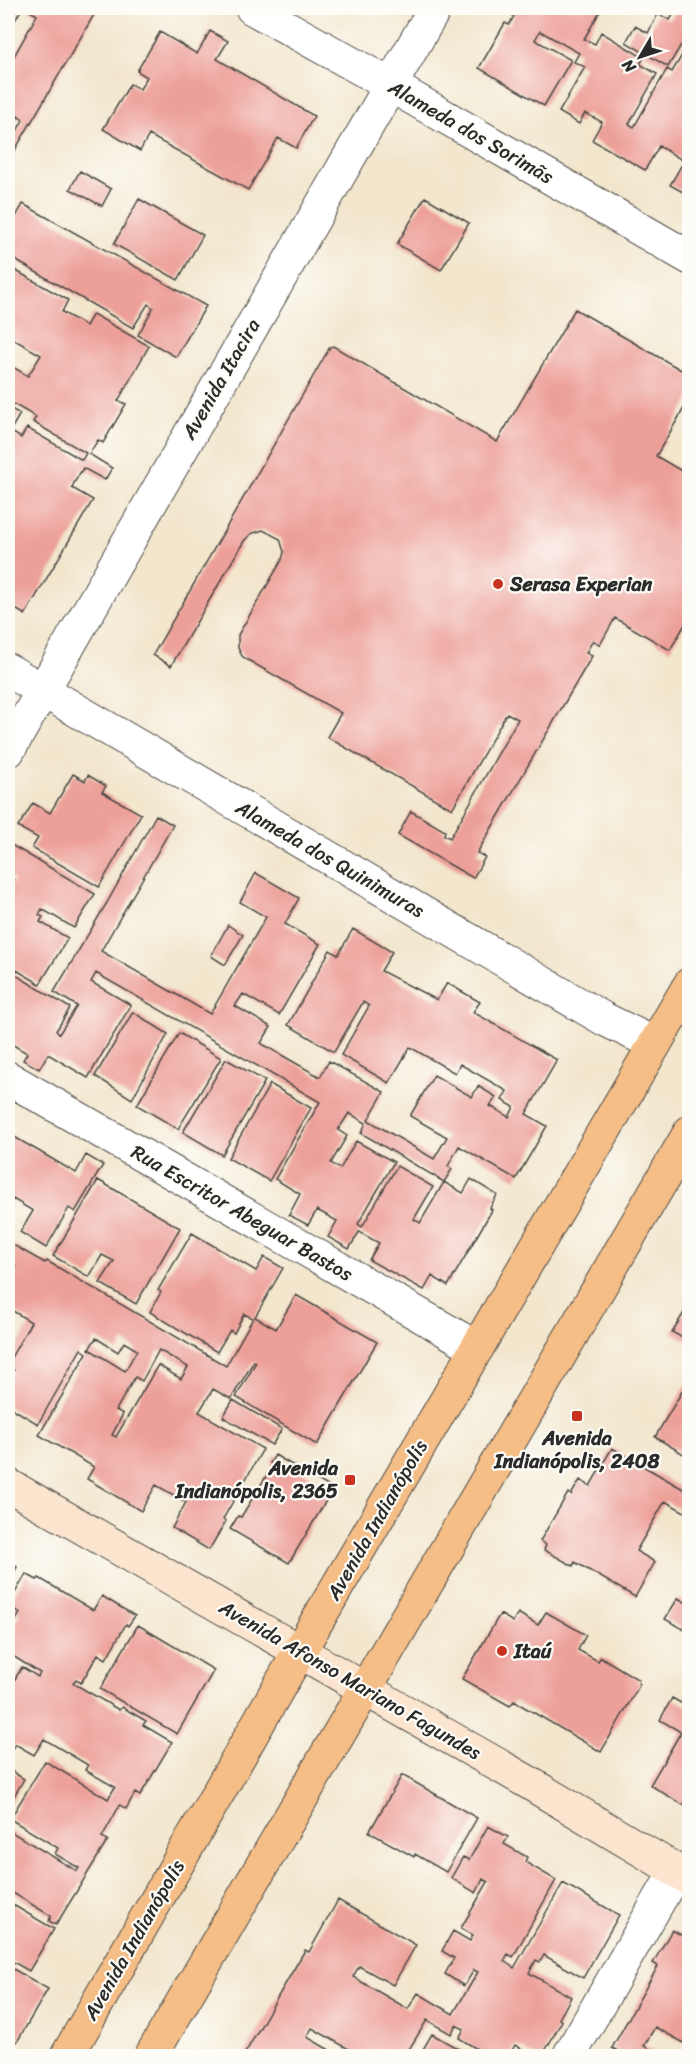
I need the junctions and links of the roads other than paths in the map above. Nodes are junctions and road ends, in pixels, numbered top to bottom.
1 (252, 8) edge
2 (435, 8) edge
3 (390, 85) junction
4 (690, 258) edge
5 (8, 670) edge
6 (42, 691) junction
7 (8, 751) edge
8 (690, 984) edge
9 (655, 1044) junction
10 (8, 1078) edge
11 (690, 1132) edge
12 (477, 1348) junction
13 (8, 1485) edge
14 (299, 1652) junction
15 (365, 1689) junction
16 (683, 1875) edge
17 (67, 2056) edge
18 (151, 2056) edge
19 (569, 2056) edge

1 - 3 street, Alameda dos Sorimãs
2 - 3 street, Avenida Itacira
3 - 4 street, Alameda dos Sorimãs
3 - 6 street, Avenida Itacira
5 - 6 street, Alameda dos Quinimuras
6 - 7 street, Avenida Itacira
6 - 9 street, Alameda dos Quinimuras
8 - 9 main road, Avenida Indianópolis
9 - 12 main road, Avenida Indianópolis
10 - 12 street, Rua Escritor Abeguar Bastos
11 - 15 main road
12 - 14 main road, Avenida Indianópolis
13 - 14 street, Avenida Afonso Mariano Fagundes
14 - 15 street, Avenida Afonso Mariano Fagundes
14 - 17 main road, Avenida Indianópolis
15 - 16 street, Avenida Afonso Mariano Fagundes
15 - 18 main road
16 - 19 street

